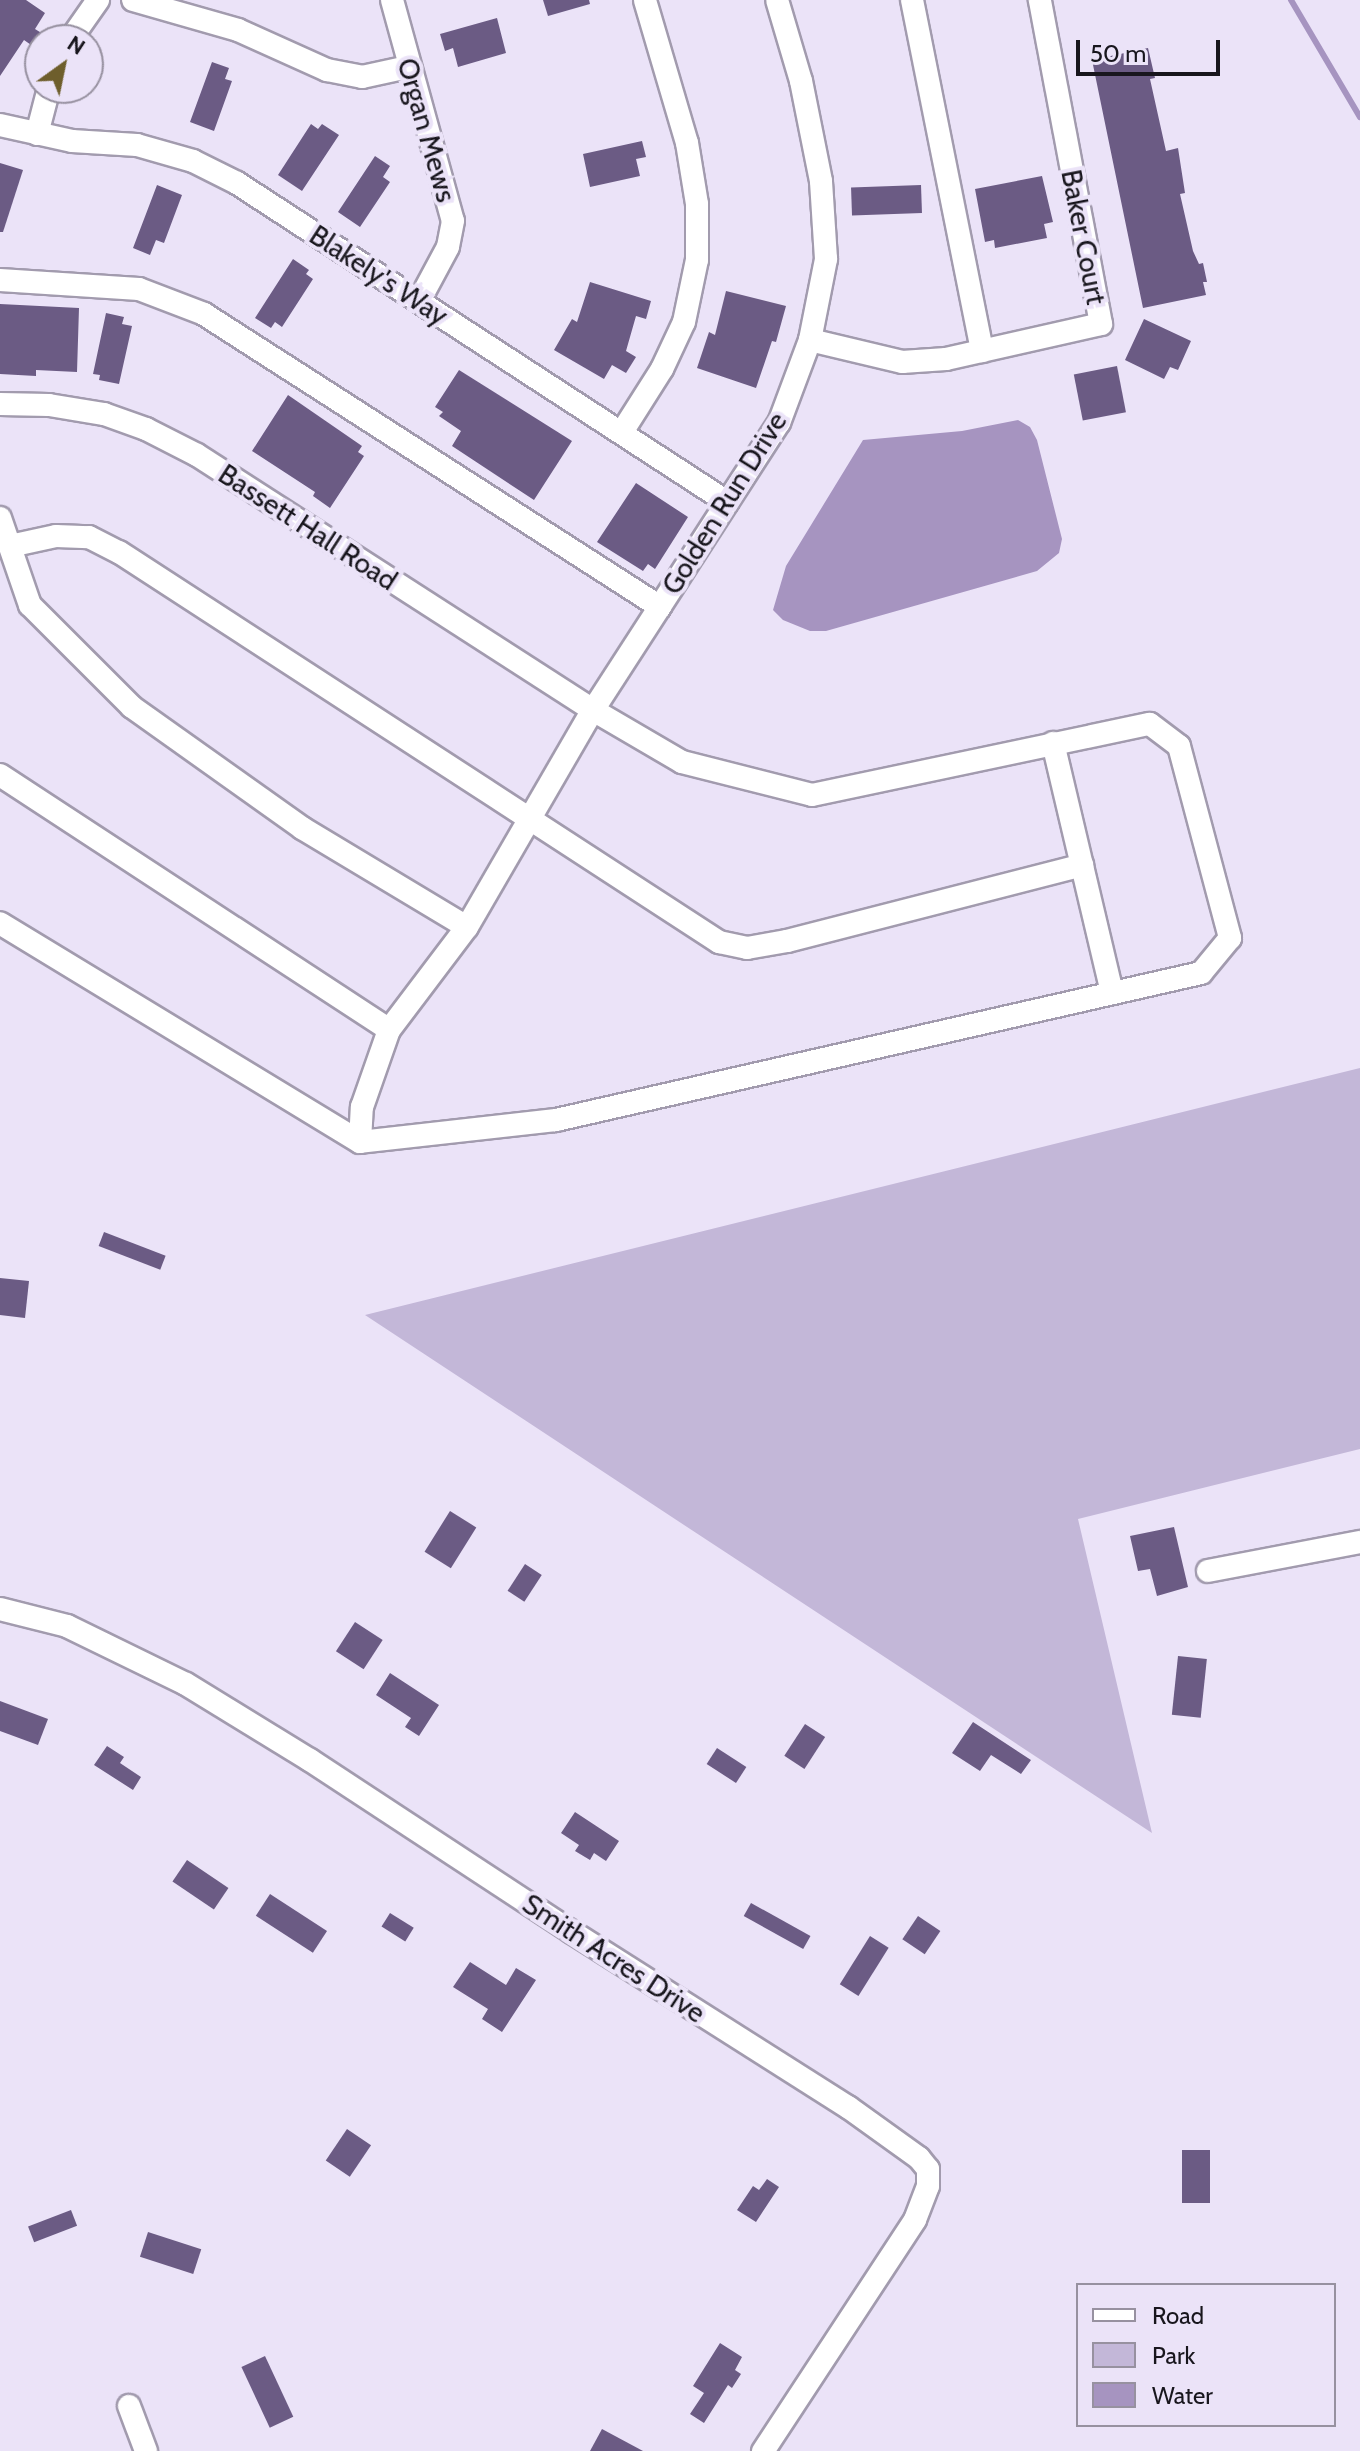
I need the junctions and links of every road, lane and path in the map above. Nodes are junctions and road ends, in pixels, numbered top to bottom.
1 (98, 0) edge
2 (133, 0) edge
3 (392, 0) edge
4 (645, 0) edge
5 (777, 0) edge
6 (912, 0) edge
7 (1040, 0) edge
8 (81, 24) edge
9 (408, 67) junction
10 (45, 104) edge
11 (0, 125) edge
12 (37, 134) junction
13 (0, 280) edge
14 (419, 301) junction
15 (810, 340) junction
16 (982, 351) junction
17 (0, 404) edge
18 (622, 432) junction
19 (727, 502) junction
20 (0, 518) edge
21 (10, 546) junction
22 (660, 607) junction
23 (593, 710) junction
24 (1053, 743) junction
25 (0, 775) edge
26 (529, 820) junction
27 (1082, 865) junction
28 (0, 923) edge
29 (467, 927) junction
30 (1112, 993) junction
31 (389, 1030) junction
32 (360, 1142) junction
33 (1360, 1542) edge
34 (1208, 1571) dead end
35 (0, 1609) edge
36 (129, 2406) dead end
37 (146, 2451) edge
38 (763, 2451) edge

1 - 8 street
2 - 9 street
3 - 9 street, Organ Mews
4 - 18 street
5 - 15 street, Golden Run Drive
6 - 16 street
7 - 16 street, Baker Court
9 - 14 street, Organ Mews
10 - 12 street
11 - 12 street, Blakely's Way
12 - 14 street, Blakely's Way
13 - 22 street
14 - 18 street, Blakely's Way
15 - 16 street, Baker Court
15 - 19 street, Golden Run Drive
17 - 23 street, Bassett Hall Road
18 - 19 street, Blakely's Way
19 - 22 street, Golden Run Drive
20 - 21 street
21 - 26 street
21 - 29 street
22 - 23 street, Golden Run Drive
23 - 24 street, Bassett Hall Road
23 - 26 street, Golden Run Drive
24 - 27 street
24 - 30 street, Bassett Hall Road
25 - 31 street
26 - 27 street
26 - 29 street, Golden Run Drive
27 - 30 street
28 - 32 street
29 - 31 street, Golden Run Drive
30 - 32 street
31 - 32 street, Golden Run Drive
33 - 34 street
35 - 38 street, Smith Acres Drive
36 - 37 street

